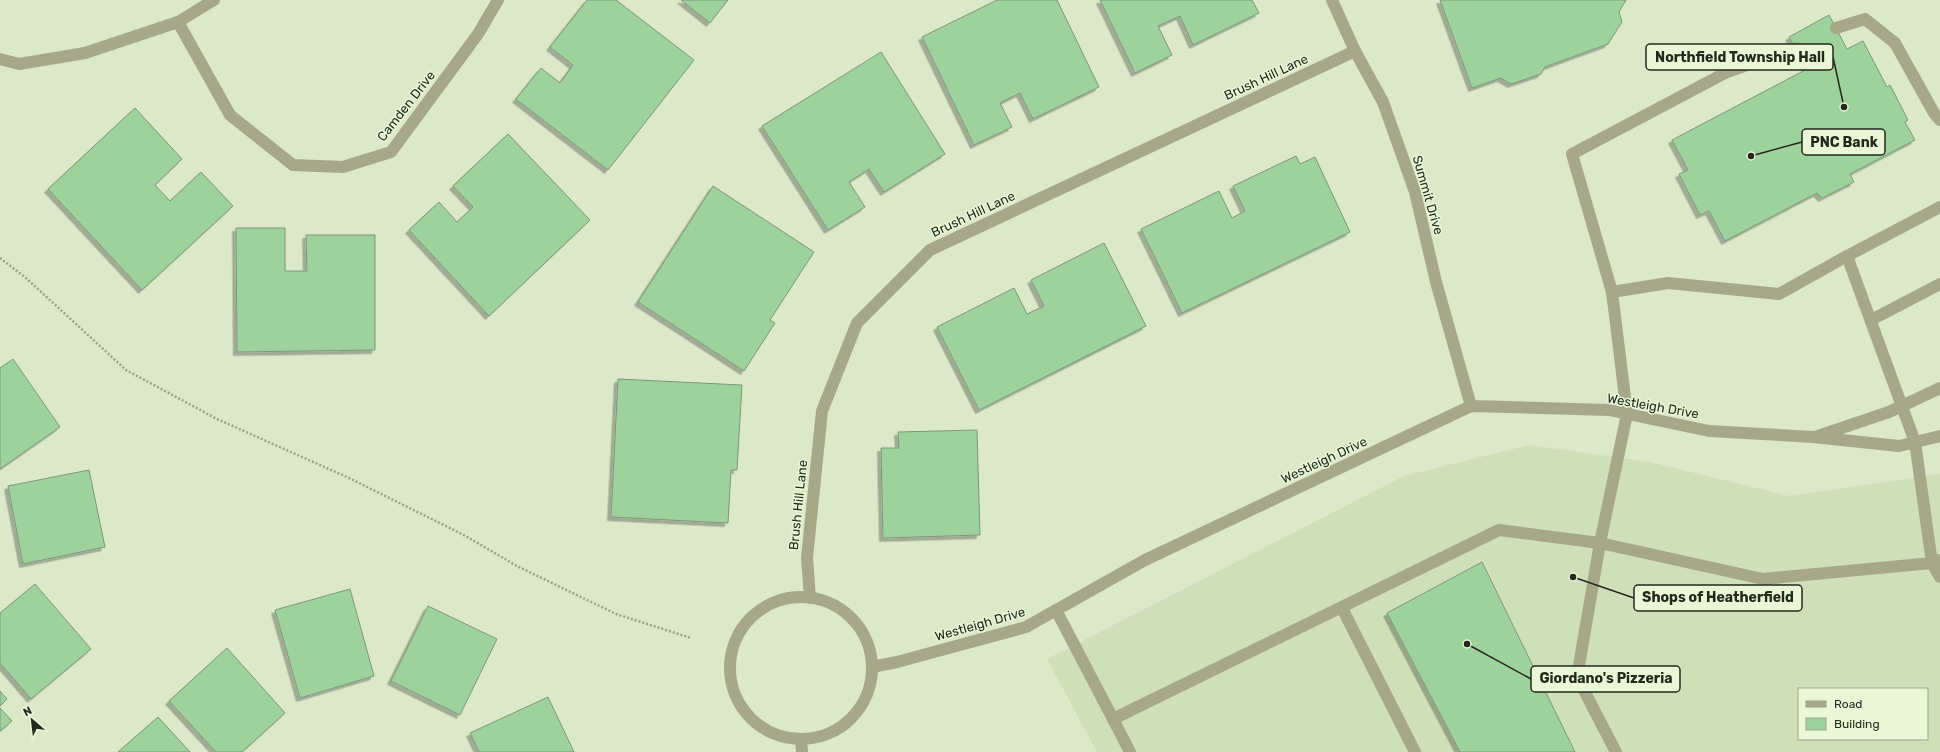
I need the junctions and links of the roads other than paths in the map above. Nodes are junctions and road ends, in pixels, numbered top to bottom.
1 (214, 0) edge
2 (498, 0) edge
3 (1332, 0) edge
4 (178, 22) junction
5 (1836, 28) dead end
6 (1796, 48) dead end
7 (1355, 51) junction
8 (0, 59) edge
9 (1940, 120) edge
10 (1940, 206) edge
11 (1847, 256) junction
12 (1940, 284) edge
13 (1612, 292) junction
14 (1871, 320) junction
15 (1940, 388) edge
16 (1471, 406) junction
17 (1902, 406) junction
18 (1627, 414) junction
19 (1940, 436) edge
20 (1813, 437) junction
21 (1915, 442) junction
22 (1600, 542) junction
23 (1936, 561) edge
24 (1940, 577) edge
25 (810, 598) junction
26 (1342, 608) junction
27 (1056, 610) junction
28 (872, 666) junction
29 (1113, 719) junction
30 (801, 740) junction
31 (802, 752) edge
32 (1130, 752) edge
33 (1415, 752) edge
34 (1616, 752) edge

1 - 4 street
2 - 4 street, Camden Drive
3 - 7 street, Summit Drive
4 - 8 street
5 - 9 street
6 - 13 street
7 - 16 street, Summit Drive
7 - 25 street, Brush Hill Lane
10 - 11 street
11 - 13 street
11 - 14 street
12 - 14 street
13 - 18 street
14 - 17 street
15 - 17 street, Westleigh Drive
16 - 18 street, Westleigh Drive
16 - 27 street, Westleigh Drive
17 - 20 street, Westleigh Drive
17 - 21 street
18 - 20 street, Westleigh Drive
18 - 22 street
19 - 21 street, Westleigh Drive
20 - 21 street, Westleigh Drive
21 - 23 street
22 - 23 street
22 - 26 street
22 - 34 street
23 - 24 street
25 - 28 street
25 - 30 street
26 - 29 street
26 - 33 street
27 - 28 street, Westleigh Drive
27 - 29 street
28 - 30 street
29 - 32 street
30 - 31 street

